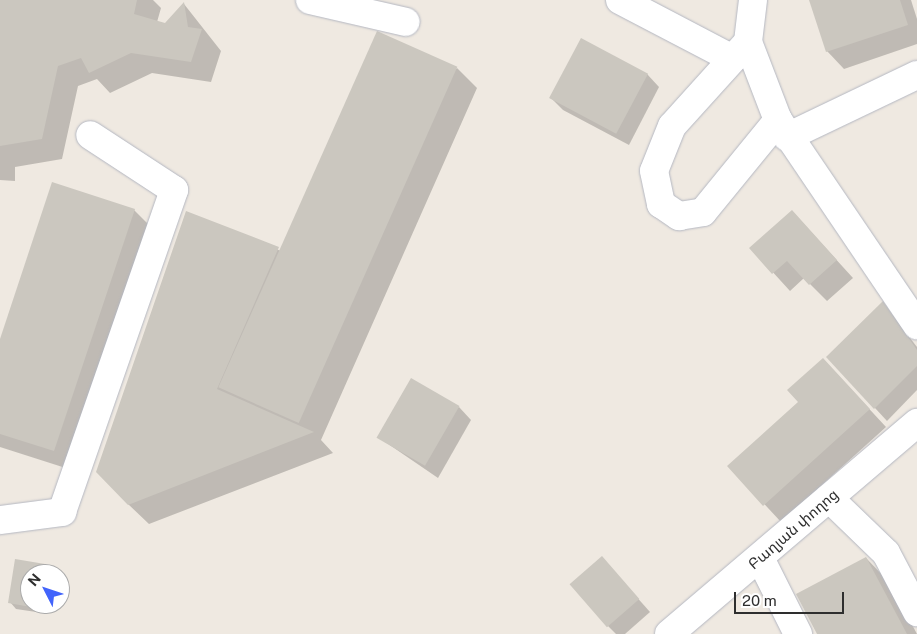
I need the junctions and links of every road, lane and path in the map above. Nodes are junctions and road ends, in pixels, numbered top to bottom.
1 (310, 0) edge
2 (620, 0) edge
3 (753, 0) edge
4 (406, 22) dead end
5 (741, 50) junction
6 (917, 75) edge
7 (783, 128) junction
8 (90, 135) dead end
9 (917, 326) edge
10 (917, 423) edge
11 (829, 498) junction
12 (0, 520) edge
13 (760, 558) junction
14 (917, 612) edge
15 (672, 633) edge
16 (798, 634) edge

1 - 4 street
2 - 5 street
3 - 5 street
5 - 7 street
5 - 7 street
6 - 7 street
7 - 9 street
8 - 12 street
10 - 11 street, Բաղյան փողոց
11 - 13 street, Բաղյան փողոց
11 - 14 street
13 - 15 street, Բաղյան փողոց
13 - 16 street

